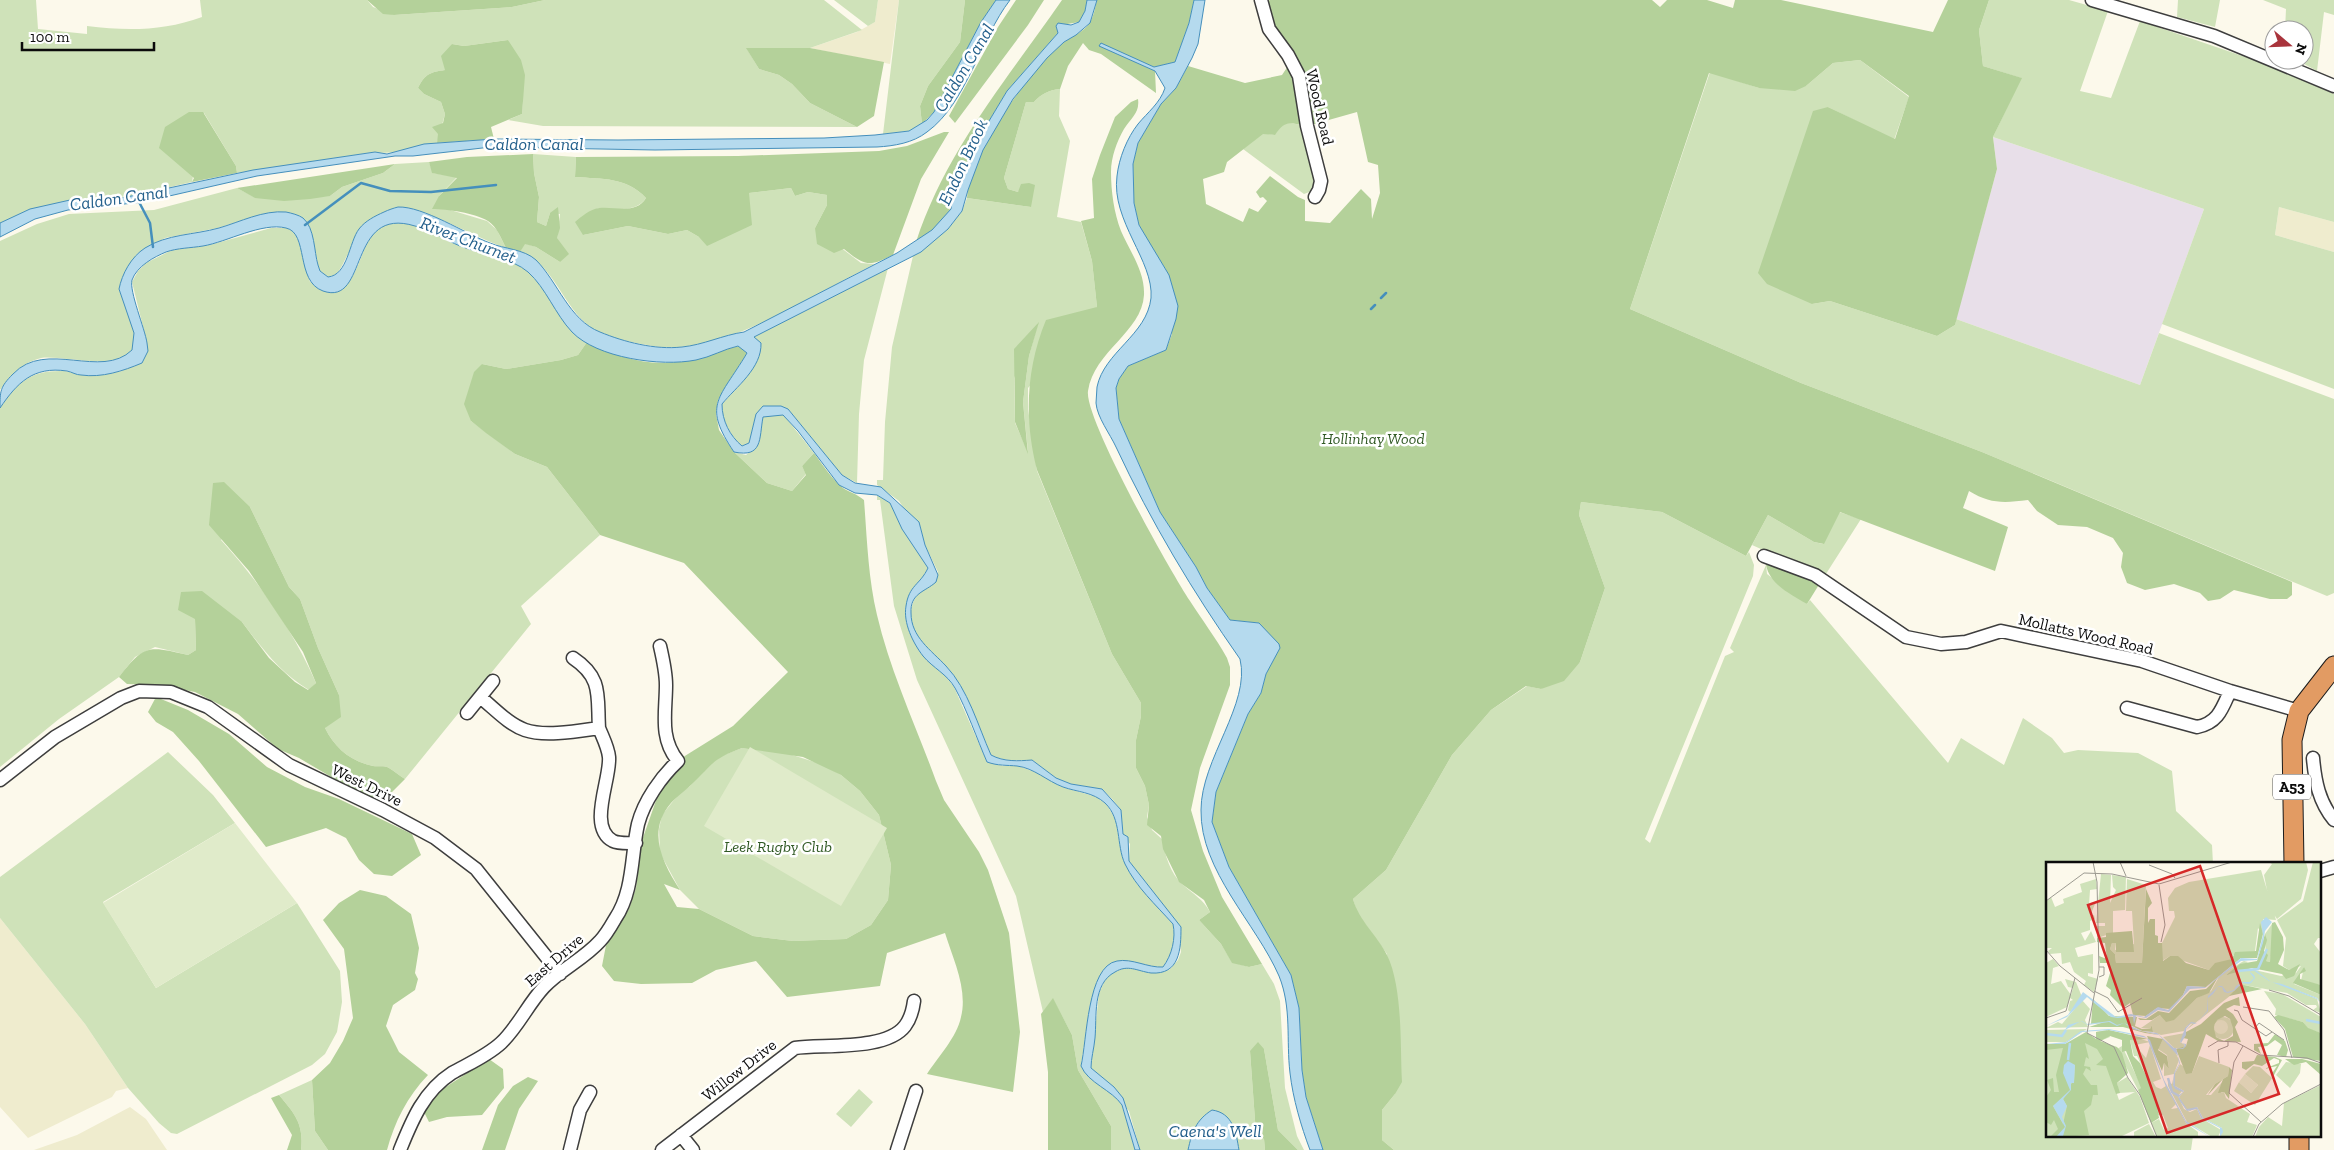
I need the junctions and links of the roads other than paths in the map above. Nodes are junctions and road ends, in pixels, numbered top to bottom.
1 (1261, 0) edge
2 (2092, 0) edge
3 (2334, 86) edge
4 (1315, 197) dead end
5 (1764, 556) dead end
6 (660, 646) dead end
7 (573, 658) dead end
8 (2334, 666) edge
9 (493, 681) dead end
10 (2230, 691) junction
11 (480, 697) junction
12 (2127, 708) dead end
13 (2299, 711) junction
14 (468, 713) dead end
15 (599, 728) junction
16 (2313, 758) dead end
17 (0, 780) edge
18 (2334, 820) edge
19 (636, 843) junction
20 (2294, 862) edge
21 (560, 974) junction
22 (914, 1001) dead end
23 (916, 1091) dead end
24 (590, 1092) dead end
25 (681, 1135) junction
26 (400, 1150) edge
27 (570, 1150) edge
28 (662, 1150) edge
29 (693, 1150) edge
30 (897, 1150) edge

1 - 4 street, Wood Road
2 - 3 street
5 - 10 street, Mollatts Wood Road
6 - 19 street, East Drive
7 - 15 street
8 - 13 highway, A53
9 - 11 street
10 - 12 street
10 - 13 street, Mollatts Wood Road
11 - 14 street
11 - 15 street
13 - 20 highway, A53
15 - 19 street
16 - 18 street
17 - 21 street, West Drive
19 - 21 street, East Drive
21 - 26 street, East Drive
22 - 25 street, Willow Drive
23 - 30 street
24 - 27 street
25 - 28 street, Willow Drive
25 - 29 street

